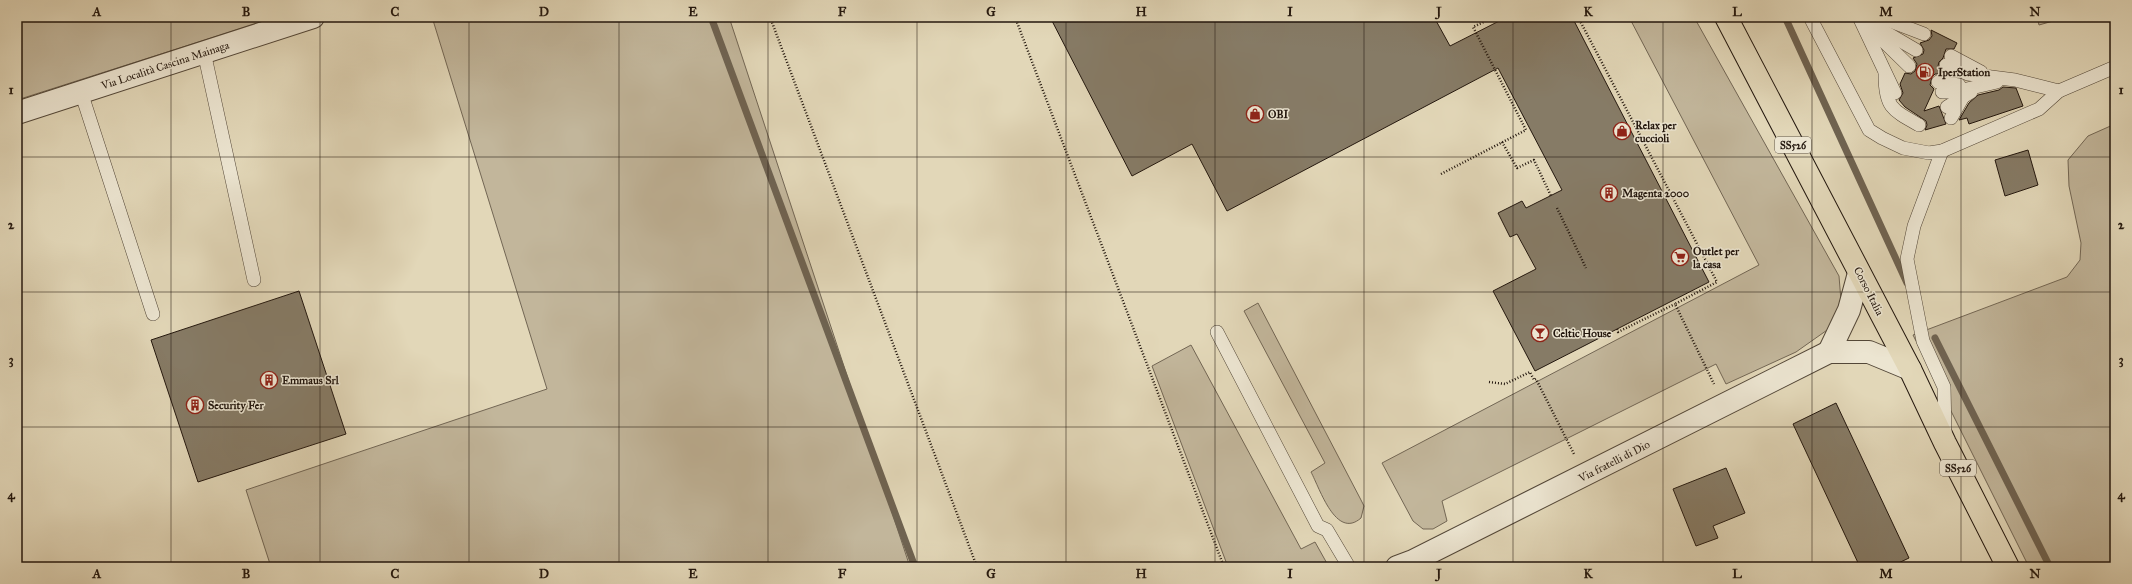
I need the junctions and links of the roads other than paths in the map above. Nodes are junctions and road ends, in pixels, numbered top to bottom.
1 (313, 17) edge
2 (1726, 17) edge
3 (1859, 17) edge
4 (1865, 17) edge
5 (1869, 17) edge
6 (1811, 18) edge
7 (1920, 42) junction
8 (204, 52) junction
9 (2115, 67) edge
10 (1907, 70) dead end
11 (1885, 72) junction
12 (1991, 81) junction
13 (1897, 90) dead end
14 (2059, 91) junction
15 (81, 92) junction
16 (1963, 96) junction
17 (1945, 100) junction
18 (17, 113) edge
19 (1919, 125) dead end
20 (1942, 151) junction
21 (1859, 272) junction
22 (254, 280) dead end
23 (152, 314) dead end
24 (1217, 332) dead end
25 (1829, 352) junction
26 (1910, 369) junction
27 (1945, 443) junction
28 (1349, 567) edge
29 (1397, 567) edge
30 (2008, 567) edge

1 - 8 street, Via Località Cascina Mainaga
2 - 21 main road, Corso Italia / SS526
3 - 7 lane
3 - 10 lane
3 - 11 lane
4 - 7 lane
5 - 7 lane
6 - 20 lane
8 - 15 street, Via Località Cascina Mainaga
8 - 22 lane
9 - 14 lane
11 - 13 lane
11 - 19 lane
12 - 12 lane
12 - 14 lane
12 - 16 lane
12 - 17 lane
14 - 20 lane
15 - 18 street, Via Località Cascina Mainaga
15 - 23 lane
16 - 17 lane
16 - 17 lane
20 - 27 lane
21 - 25 street
21 - 26 main road, Corso Italia / SS526
24 - 28 lane
25 - 26 street, Via fratelli di Dio
25 - 29 street, Via fratelli di Dio
26 - 27 main road, Corso Italia / SS526
27 - 30 main road, Corso Italia / SS526

